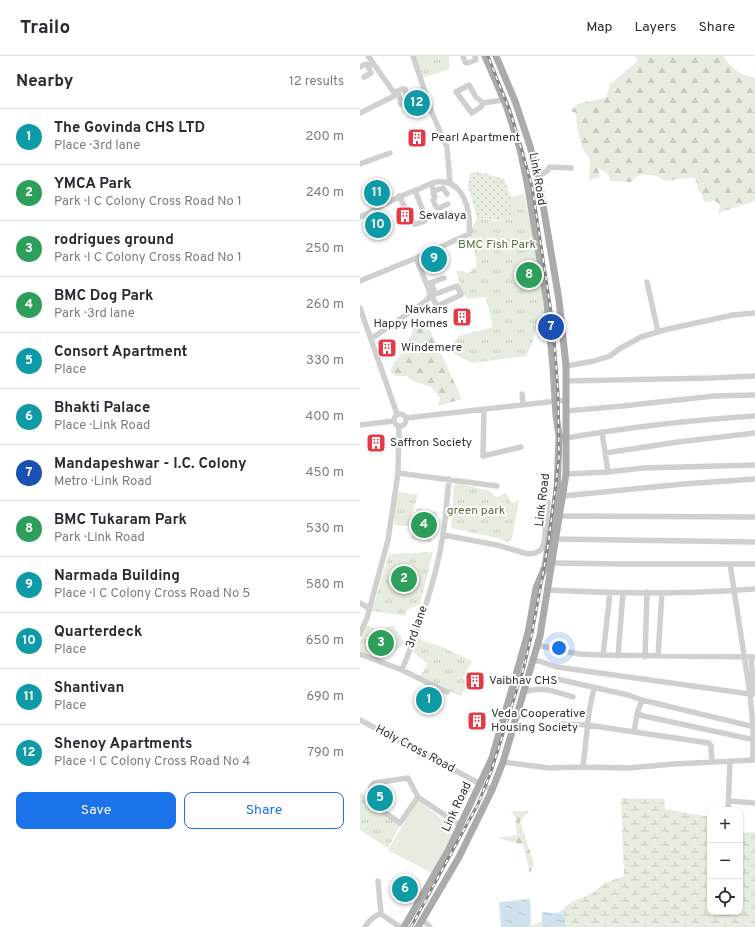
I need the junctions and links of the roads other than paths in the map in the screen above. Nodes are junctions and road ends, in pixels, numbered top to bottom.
1 (368, 56) edge
2 (413, 56) edge
3 (463, 56) edge
4 (475, 56) edge
5 (485, 56) edge
6 (496, 56) edge
7 (371, 65) junction
8 (360, 68) edge
9 (364, 77) dead end
10 (504, 100) junction
11 (483, 103) junction
12 (360, 113) edge
13 (390, 153) dead end
14 (360, 164) edge
15 (571, 168) dead end
16 (538, 177) junction
17 (450, 183) junction
18 (431, 184) junction
19 (415, 190) junction
20 (434, 191) junction
21 (447, 194) dead end
22 (399, 196) junction
23 (448, 204) dead end
24 (360, 217) edge
25 (416, 258) junction
26 (444, 278) dead end
27 (360, 281) edge
28 (646, 282) dead end
29 (429, 283) junction
30 (431, 296) junction
31 (360, 308) edge
32 (755, 313) edge
33 (658, 332) junction
34 (371, 339) junction
35 (566, 366) junction
36 (755, 376) edge
37 (566, 381) junction
38 (524, 394) dead end
39 (755, 395) edge
40 (555, 400) junction
41 (566, 400) junction
42 (524, 404) junction
43 (484, 409) junction
44 (566, 411) junction
45 (397, 414) junction
46 (755, 416) edge
47 (406, 418) junction
48 (394, 421) junction
49 (360, 425) edge
50 (399, 426) junction
51 (602, 432) junction
52 (755, 433) edge
53 (567, 438) junction
54 (521, 446) dead end
55 (606, 453) junction
56 (755, 465) edge
57 (608, 472) junction
58 (398, 473) junction
59 (566, 474) junction
60 (449, 479) junction
61 (755, 479) edge
62 (497, 486) dead end
63 (563, 496) junction
64 (548, 502) dead end
65 (560, 516) junction
66 (755, 517) edge
67 (443, 535) junction
68 (556, 539) junction
69 (755, 542) edge
70 (552, 563) junction
71 (730, 564) junction
72 (755, 564) edge
73 (755, 589) edge
74 (548, 590) junction
75 (733, 590) junction
76 (647, 592) junction
77 (662, 592) junction
78 (610, 593) junction
79 (623, 593) junction
80 (360, 603) edge
81 (369, 608) junction
82 (360, 634) edge
83 (537, 645) junction
84 (360, 654) edge
85 (603, 655) junction
86 (618, 656) junction
87 (658, 656) junction
88 (645, 657) junction
89 (753, 657) edge
90 (743, 658) junction
91 (532, 662) junction
92 (402, 670) junction
93 (754, 674) edge
94 (548, 677) dead end
95 (594, 688) junction
96 (447, 692) dead end
97 (523, 692) junction
98 (753, 694) edge
99 (574, 697) dead end
100 (642, 700) junction
101 (637, 714) junction
102 (360, 720) edge
103 (559, 724) dead end
104 (588, 725) junction
105 (754, 727) edge
106 (634, 732) junction
107 (754, 740) edge
108 (754, 760) edge
109 (730, 761) junction
110 (503, 762) junction
111 (712, 762) junction
112 (583, 767) junction
113 (481, 784) junction
114 (492, 790) junction
115 (418, 797) junction
116 (729, 801) junction
117 (755, 803) edge
118 (728, 807) edge
119 (461, 826) junction
120 (378, 881) dead end
121 (381, 914) junction
122 (422, 919) junction
123 (366, 927) edge
124 (400, 927) edge
125 (404, 927) edge
126 (418, 927) edge
127 (430, 927) edge

1 - 7 street
2 - 17 street
3 - 4 street
5 - 10 main road, Link Road
6 - 16 main road, Link Road
7 - 8 street
7 - 9 street
7 - 12 street
10 - 11 street
10 - 40 main road, Link Road
11 - 11 street
13 - 14 street
15 - 16 street
16 - 35 main road, Link Road
17 - 18 street
17 - 25 street
18 - 19 street
18 - 20 street
19 - 22 street
19 - 22 street
20 - 21 street
20 - 23 street
22 - 24 street
25 - 27 street
25 - 29 street
26 - 29 street
28 - 33 street
29 - 30 street
30 - 30 street
30 - 34 street
31 - 34 street
32 - 33 street
33 - 35 street
34 - 45 street
35 - 37 main road, Link Road
36 - 37 street
37 - 41 main road, Link Road
38 - 42 street
39 - 44 street
40 - 41 street
40 - 42 street
40 - 113 main road, Link Road
41 - 44 main road, Link Road
42 - 43 street
43 - 47 street
43 - 54 street
44 - 53 main road, Link Road
45 - 47 street
45 - 48 street
46 - 51 street
47 - 50 street
48 - 49 street
48 - 50 street
50 - 58 street
51 - 53 street
51 - 55 street
52 - 55 street
53 - 59 main road, Link Road
55 - 57 street
56 - 57 street
57 - 59 street
58 - 60 street
58 - 81 street
59 - 63 main road, Link Road
60 - 62 street
60 - 67 street, 3rd lane
61 - 63 street
63 - 65 main road, Link Road
64 - 67 street
65 - 66 street
65 - 68 main road, Link Road
67 - 92 street, 3rd lane
68 - 69 street
68 - 70 main road, Link Road
70 - 71 street
70 - 74 main road, Link Road
71 - 72 street
71 - 75 street
73 - 75 street
74 - 78 street
74 - 83 main road, Link Road
75 - 77 street
75 - 90 street
76 - 77 street
76 - 79 street
76 - 88 street
77 - 87 street
78 - 79 street
78 - 85 street
79 - 86 street
80 - 81 street
81 - 82 street
83 - 85 street
83 - 91 main road, Link Road
84 - 92 street
85 - 86 street
86 - 88 street
87 - 88 street
87 - 90 street
89 - 90 street
89 - 93 street
90 - 98 street
91 - 97 main road, Link Road
91 - 98 street
92 - 96 street
93 - 98 street
94 - 95 street
95 - 100 street
95 - 104 street
97 - 99 street
97 - 110 main road, Link Road
98 - 105 street
100 - 101 street
100 - 105 street
101 - 106 street
101 - 107 street
102 - 113 street, Holy Cross Road
103 - 104 street
104 - 106 street
104 - 112 street
105 - 107 street
106 - 111 street
107 - 108 street
108 - 109 street
109 - 111 street
109 - 116 street
110 - 112 street
110 - 114 main road, Link Road
111 - 112 street
113 - 114 street, Holy Cross Road
113 - 119 main road, Link Road
114 - 122 main road, Link Road
115 - 115 street
115 - 119 street
116 - 117 street
116 - 118 street
119 - 125 main road, Link Road
120 - 121 street
121 - 123 street
121 - 124 street
122 - 126 main road, Link Road
122 - 127 street

